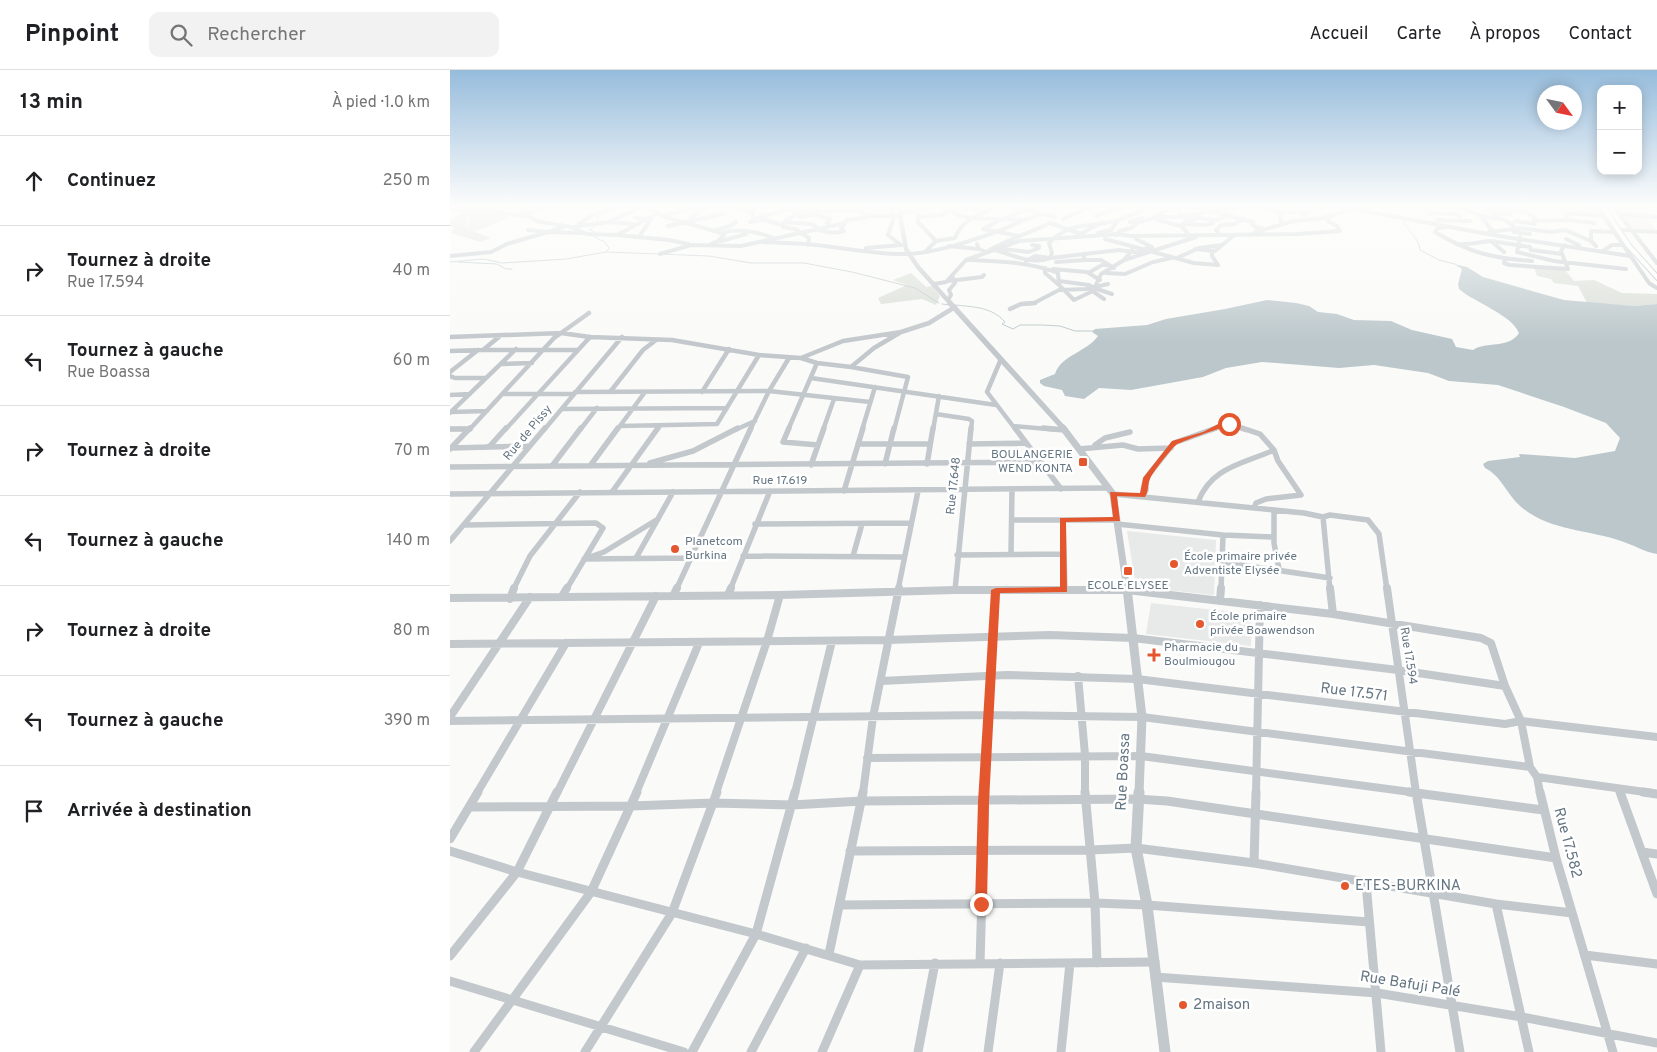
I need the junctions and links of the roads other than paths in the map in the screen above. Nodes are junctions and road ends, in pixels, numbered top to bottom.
1 (494, 251) edge
2 (671, 251) edge
3 (870, 251) edge
4 (907, 251) edge
5 (929, 251) edge
6 (981, 251) edge
7 (982, 251) edge
8 (1003, 251) edge
9 (1019, 251) edge
10 (1035, 251) edge
11 (1051, 251) edge
12 (1112, 251) edge
13 (1129, 251) joint
14 (1146, 251) edge
15 (1157, 251) edge
16 (1191, 251) edge
17 (1205, 251) edge
18 (1216, 251) edge
19 (1471, 251) edge
20 (1537, 251) edge
21 (1563, 251) edge
22 (1602, 251) edge
23 (1626, 251) edge
24 (1636, 251) edge
25 (1637, 251) edge
26 (1646, 251) edge
27 (924, 252) joint
28 (1212, 252) junction
29 (1517, 252) joint
30 (1546, 252) joint
31 (1150, 253) junction
32 (660, 254) dead end
33 (909, 254) junction
34 (1083, 254) junction
35 (1562, 254) junction
36 (450, 256) edge
37 (1169, 256) junction
38 (1630, 256) junction
39 (973, 257) junction
40 (1050, 258) junction
41 (1177, 258) junction
42 (1505, 259) junction
43 (1515, 259) junction
44 (1026, 260) junction
45 (1085, 260) junction
46 (1124, 260) junction
47 (995, 261) junction
48 (1532, 261) dead end
49 (964, 262) junction
50 (1056, 262) dead end
51 (1566, 262) junction
52 (1116, 263) junction
53 (1657, 263) edge
54 (1013, 264) junction
55 (1104, 265) junction
56 (1047, 269) junction
57 (1626, 269) dead end
58 (1072, 271) junction
59 (1108, 271) junction
60 (1657, 272) edge
61 (1091, 273) junction
62 (984, 274) dead end
63 (953, 278) junction
64 (1657, 278) edge
65 (1100, 280) junction
66 (1059, 281) junction
67 (934, 284) junction
68 (1076, 285) junction
69 (1096, 288) junction
70 (1657, 288) edge
71 (1062, 289) junction
72 (1071, 289) junction
73 (1112, 294) dead end
74 (1104, 299) dead end
75 (951, 303) junction
76 (1010, 309) dead end
77 (590, 313) dead end
78 (901, 332) junction
79 (561, 333) junction
80 (500, 336) junction
81 (450, 337) edge
82 (590, 337) junction
83 (622, 337) junction
84 (656, 340) junction
85 (544, 349) junction
86 (730, 349) junction
87 (481, 350) junction
88 (516, 350) junction
89 (578, 350) junction
90 (450, 351) edge
91 (759, 355) junction
92 (790, 358) junction
93 (801, 358) junction
94 (1001, 359) junction
95 (818, 363) junction
96 (501, 364) junction
97 (532, 364) junction
98 (851, 367) junction
99 (450, 372) edge
100 (450, 376) edge
101 (486, 378) junction
102 (811, 378) junction
103 (876, 387) junction
104 (736, 391) junction
105 (769, 391) junction
106 (610, 392) junction
107 (645, 392) junction
108 (702, 392) junction
109 (906, 392) junction
110 (574, 393) junction
111 (470, 394) junction
112 (504, 394) junction
113 (538, 394) junction
114 (802, 394) junction
115 (450, 395) edge
116 (939, 396) junction
117 (834, 399) junction
118 (870, 402) junction
119 (996, 405) junction
120 (597, 408) junction
121 (633, 408) junction
122 (727, 408) junction
123 (562, 409) junction
124 (487, 411) junction
125 (450, 412) edge
126 (936, 414) junction
127 (755, 421) junction
128 (620, 426) junction
129 (660, 426) junction
130 (1013, 426) junction
131 (450, 428) edge
132 (470, 429) junction
133 (1065, 430) junction
134 (1130, 432) dead end
135 (1026, 443) junction
136 (858, 444) junction
137 (892, 444) junction
138 (930, 444) junction
139 (969, 444) junction
140 (818, 445) junction
141 (529, 446) junction
142 (1094, 446) junction
143 (489, 447) junction
144 (451, 448) edge
145 (1171, 448) junction
146 (1079, 449) junction
147 (1274, 450) junction
148 (1041, 462) junction
149 (967, 463) junction
150 (851, 464) junction
151 (885, 464) junction
152 (927, 464) junction
153 (733, 465) junction
154 (811, 465) junction
155 (513, 466) junction
156 (552, 466) junction
157 (590, 466) junction
158 (634, 466) junction
159 (450, 467) edge
160 (1061, 489) junction
161 (770, 490) junction
162 (964, 490) junction
163 (1012, 490) junction
164 (722, 491) junction
165 (844, 491) junction
166 (918, 491) junction
167 (1111, 491) junction
168 (580, 492) junction
169 (612, 492) junction
170 (673, 492) junction
171 (450, 494) edge
172 (489, 494) junction
173 (1143, 496) junction
174 (1198, 502) junction
175 (1254, 508) junction
176 (1274, 510) junction
177 (1323, 517) junction
178 (658, 520) junction
179 (1013, 520) junction
180 (1062, 520) junction
181 (1117, 522) junction
182 (556, 523) junction
183 (910, 523) junction
184 (755, 524) junction
185 (862, 524) junction
186 (465, 525) junction
187 (1224, 535) junction
188 (1255, 538) joint
189 (1274, 540) junction
190 (450, 541) edge
191 (1011, 554) junction
192 (1063, 554) junction
193 (957, 555) junction
194 (743, 556) junction
195 (853, 556) junction
196 (904, 557) junction
197 (636, 558) junction
198 (690, 558) junction
199 (584, 559) junction
200 (1222, 562) junction
201 (1279, 569) junction
202 (1330, 578) junction
203 (954, 590) junction
204 (996, 590) junction
205 (1064, 590) junction
206 (1127, 590) junction
207 (898, 592) junction
208 (728, 595) junction
209 (780, 595) junction
210 (562, 596) junction
211 (656, 596) junction
212 (673, 596) junction
213 (530, 597) junction
214 (450, 598) edge
215 (510, 599) junction
216 (1220, 601) junction
217 (1260, 605) junction
218 (1332, 614) junction
219 (1391, 622) junction
220 (994, 636) junction
221 (1133, 638) junction
222 (832, 640) junction
223 (888, 640) junction
224 (767, 641) junction
225 (699, 642) junction
226 (631, 643) junction
227 (450, 644) edge
228 (499, 644) junction
229 (566, 644) junction
230 (1259, 653) junction
231 (1398, 670) junction
232 (1078, 676) junction
233 (991, 677) junction
234 (1137, 679) junction
235 (881, 681) junction
236 (1505, 686) junction
237 (1258, 695) junction
238 (1405, 713) junction
239 (989, 715) junction
240 (1080, 716) junction
241 (450, 717) edge
242 (873, 717) junction
243 (1142, 717) junction
244 (667, 718) junction
245 (813, 718) junction
246 (594, 719) junction
247 (740, 719) junction
248 (521, 720) junction
249 (450, 721) edge
250 (1521, 721) junction
251 (1258, 732) junction
252 (1657, 737) edge
253 (1409, 753) junction
254 (1085, 755) junction
255 (1140, 756) junction
256 (987, 757) junction
257 (868, 758) junction
258 (1530, 767) junction
259 (1257, 771) junction
260 (1537, 777) junction
261 (1618, 789) junction
262 (1417, 794) junction
263 (1657, 794) edge
264 (1137, 799) junction
265 (1085, 800) junction
266 (862, 802) junction
267 (984, 802) junction
268 (713, 803) junction
269 (792, 805) junction
270 (631, 806) junction
271 (470, 808) junction
272 (550, 808) junction
273 (1543, 810) junction
274 (1256, 814) junction
275 (450, 839) edge
276 (1424, 840) junction
277 (1136, 848) junction
278 (983, 849) junction
279 (1091, 850) junction
280 (450, 851) edge
281 (850, 851) junction
282 (1642, 852) junction
283 (1657, 854) edge
284 (1556, 858) junction
285 (1254, 863) junction
286 (517, 872) junction
287 (1366, 883) junction
288 (591, 892) junction
289 (1432, 894) junction
290 (1657, 894) edge
291 (1095, 903) junction
292 (981, 904) junction
293 (1496, 904) junction
294 (841, 905) junction
295 (1147, 905) junction
296 (672, 914) junction
297 (1572, 914) junction
298 (1369, 922) junction
299 (756, 934) junction
300 (806, 948) junction
301 (829, 954) junction
302 (1585, 955) junction
303 (450, 956) edge
304 (1154, 962) junction
305 (934, 963) junction
306 (980, 963) junction
307 (1000, 963) junction
308 (1070, 963) junction
309 (1096, 963) junction
310 (1657, 964) edge
311 (860, 965) junction
312 (1155, 977) junction
313 (450, 981) edge
314 (1377, 993) junction
315 (513, 1000) junction
316 (1453, 1006) junction
317 (1522, 1017) junction
318 (601, 1027) junction
319 (1608, 1032) junction
320 (1657, 1043) edge
321 (474, 1052) edge
322 (585, 1052) edge
323 (684, 1052) edge
324 (692, 1052) edge
325 (751, 1052) edge
326 (822, 1052) edge
327 (918, 1052) edge
328 (988, 1052) edge
329 (1061, 1052) edge
330 (1164, 1052) edge
331 (1381, 1052) edge
332 (1460, 1052) edge
333 (1529, 1052) edge
334 (1613, 1052) edge

1 - 36 street
2 - 32 street
3 - 33 street
4 - 33 street
5 - 27 street
6 - 49 street
7 - 39 street
8 - 44 street
9 - 10 street
11 - 40 street
12 - 34 street
13 - 31 street
13 - 46 street
14 - 31 street
15 - 31 street
16 - 41 street
17 - 28 street
18 - 28 street
19 - 42 street
20 - 30 street
21 - 35 street
22 - 38 street
23 - 38 street
24 - 64 highway
25 - 60 highway
26 - 53 street
27 - 33 street
28 - 41 street
29 - 43 street
29 - 51 street
30 - 35 street
31 - 37 street
31 - 46 street
33 - 67 street
34 - 40 street
34 - 45 street
35 - 51 street
37 - 41 street
37 - 59 street
38 - 70 street
39 - 47 street
39 - 49 street
40 - 44 street
42 - 43 street
42 - 51 street
43 - 48 street
44 - 54 street
45 - 50 street
45 - 55 street
46 - 52 street
47 - 49 street
47 - 54 street
49 - 63 street
51 - 57 street
52 - 55 street
52 - 59 street
54 - 56 street
55 - 59 street
55 - 59 street
55 - 61 street
56 - 58 street
56 - 66 street
56 - 66 street
58 - 61 street
58 - 66 street
59 - 61 street
59 - 65 street
61 - 65 street
62 - 63 street
63 - 67 street
63 - 75 street
65 - 69 street
65 - 69 street
66 - 68 street
66 - 71 street
67 - 75 street
68 - 69 street
68 - 72 street
69 - 71 street
69 - 72 street
69 - 73 street
69 - 74 street
71 - 72 street
71 - 76 street
75 - 78 street
75 - 94 street
77 - 79 street
78 - 93 street
78 - 98 street
79 - 80 street
79 - 82 street
79 - 85 street
80 - 81 street
80 - 87 street
82 - 83 street
82 - 89 street
83 - 84 street
83 - 110 street, Rue de Pissy
84 - 86 street
84 - 106 street
85 - 88 street
85 - 89 street
85 - 97 street
86 - 91 street
86 - 108 street
87 - 88 street
87 - 90 street
87 - 99 street
88 - 96 street
89 - 113 street
91 - 92 street
91 - 104 street
92 - 93 street
92 - 105 street
93 - 95 street
94 - 119 street
94 - 133 street
95 - 98 street
95 - 102 street
96 - 97 street
96 - 101 street
97 - 112 street
98 - 109 street
100 - 101 street
101 - 111 street
102 - 103 street
102 - 114 street
103 - 109 street
103 - 118 street
104 - 105 street
104 - 108 street
104 - 122 street
105 - 114 street
105 - 127 street
106 - 107 street
106 - 110 street
107 - 108 street
107 - 121 street
109 - 116 street
109 - 137 street
110 - 113 street
110 - 123 street, Rue de Pissy
111 - 115 street
111 - 125 street
112 - 113 street
112 - 124 street
113 - 143 street
114 - 117 street
114 - 140 street
116 - 119 street
116 - 126 street
117 - 118 street
117 - 140 street
118 - 136 street
119 - 130 street
120 - 121 street
120 - 123 street
120 - 156 street
121 - 122 street
121 - 128 street
122 - 129 street
123 - 141 street, Rue de Pissy
124 - 125 street
124 - 132 street
126 - 138 street
126 - 139 street, Rue 17.648
127 - 153 street
127 - 158 street
128 - 129 street
128 - 157 street
129 - 158 street
130 - 133 street
130 - 135 street
131 - 132 street
132 - 144 street
133 - 146 street
134 - 142 street
135 - 139 street
135 - 148 street
136 - 137 street
136 - 150 street
137 - 138 street
137 - 151 street
138 - 152 street
139 - 149 street, Rue 17.648
140 - 154 street
141 - 143 street
141 - 155 street, Rue de Pissy
142 - 145 street
142 - 146 street
143 - 144 street
145 - 147 street
145 - 173 street
146 - 167 street
147 - 174 street
147 - 175 street
148 - 149 street
148 - 160 street
149 - 152 street
149 - 162 street, Rue 17.648
150 - 151 street
150 - 154 street
150 - 165 street
151 - 152 street
153 - 154 street
153 - 158 street
153 - 164 street
155 - 156 street
155 - 159 street
155 - 172 street, Rue de Pissy
156 - 157 street
157 - 158 street
158 - 169 street
160 - 163 street, Rue 17.619
160 - 167 street, Rue 17.619
161 - 164 street, Rue 17.619
161 - 165 street, Rue 17.619
161 - 184 street
162 - 163 street, Rue 17.619
162 - 166 street, Rue 17.619
162 - 193 street, Rue 17.648
163 - 179 street
164 - 170 street, Rue 17.619
164 - 198 street
165 - 166 street, Rue 17.619
166 - 183 street
167 - 173 street, Rue 17.594
167 - 181 street, Rue Boassa
168 - 169 street, Rue 17.619
168 - 172 street, Rue 17.619
168 - 182 street
169 - 170 street, Rue 17.619
170 - 178 street
171 - 172 street, Rue 17.619
172 - 186 street, Rue de Pissy
173 - 174 street, Rue 17.594
174 - 175 street, Rue 17.594
175 - 176 street, Rue 17.594
176 - 177 street, Rue 17.594
176 - 189 street
177 - 202 street
177 - 219 street, Rue 17.594
178 - 197 street
178 - 199 street
179 - 180 street
179 - 191 street
180 - 181 street
180 - 192 street
181 - 187 street
181 - 206 street, Rue Boassa
182 - 186 street
182 - 199 street
182 - 215 street
183 - 185 street
183 - 196 street
184 - 185 street
184 - 194 street
185 - 195 street
186 - 190 street, Rue de Pissy
187 - 188 street
187 - 200 street
188 - 189 street
189 - 201 street
191 - 192 street
191 - 193 street
192 - 205 street
193 - 203 street, Rue 17.648
194 - 195 street
194 - 208 street
195 - 196 street
196 - 207 street
197 - 198 street
197 - 199 street
198 - 212 street
199 - 210 street
200 - 201 street
200 - 216 street
201 - 202 street
202 - 218 street
203 - 204 street
203 - 207 street
204 - 205 street
204 - 220 street
205 - 206 street
206 - 216 street
206 - 221 street, Rue Boassa
207 - 209 street
207 - 223 street
208 - 209 street
208 - 212 street
209 - 224 street
210 - 211 street
210 - 213 street
211 - 212 street
211 - 226 street
213 - 215 street
213 - 228 street
214 - 215 street
216 - 217 street
217 - 218 street
217 - 230 street
218 - 219 street
219 - 231 street, Rue 17.594
219 - 236 street, Rue 17.582
220 - 221 street
220 - 223 street
220 - 233 street
221 - 230 street
221 - 234 street, Rue Boassa
222 - 223 street
222 - 224 street
222 - 245 street
223 - 235 street
224 - 225 street
224 - 247 street
225 - 226 street
225 - 244 street
226 - 229 street
226 - 246 street
227 - 228 street
228 - 229 street
228 - 241 street
229 - 248 street
230 - 231 street
230 - 237 street
231 - 236 street
231 - 238 street, Rue 17.594
232 - 233 street, Rue 17.571
232 - 234 street, Rue 17.571
232 - 240 street
233 - 235 street, Rue 17.571
233 - 239 street
234 - 237 street, Rue 17.571
234 - 243 street, Rue Boassa
235 - 242 street
236 - 250 street, Rue 17.582
237 - 238 street, Rue 17.571
237 - 251 street
238 - 250 street, Rue 17.571
238 - 253 street, Rue 17.594
239 - 240 street
239 - 242 street
239 - 256 street
240 - 243 street
240 - 254 street
242 - 245 street
242 - 257 street
243 - 251 street
243 - 255 street, Rue Boassa
244 - 246 street
244 - 247 street
244 - 270 street
245 - 247 street
245 - 269 street
246 - 248 street
246 - 272 street
247 - 268 street
248 - 249 street
248 - 271 street
250 - 252 street, Rue 17.571
250 - 258 street, Rue 17.582
251 - 253 street
251 - 259 street
253 - 258 street
253 - 262 street, Rue 17.594
254 - 255 street
254 - 256 street
254 - 265 street
255 - 259 street
255 - 264 street, Rue Boassa
256 - 257 street
256 - 267 street
257 - 266 street
258 - 260 street, Rue 17.582
259 - 262 street
259 - 274 street
260 - 261 street
260 - 273 street, Rue 17.582
261 - 263 street
261 - 282 street
262 - 273 street
262 - 276 street, Rue 17.594
264 - 265 street
264 - 274 street
264 - 277 street, Rue Boassa
265 - 267 street
265 - 279 street
266 - 267 street
266 - 269 street
266 - 281 street
267 - 278 street
268 - 269 street
268 - 270 street
268 - 296 street
269 - 299 street
270 - 272 street
270 - 288 street
271 - 272 street
271 - 275 street
272 - 286 street
273 - 284 street, Rue 17.582
274 - 276 street
274 - 285 street
276 - 284 street
276 - 289 street, Rue 17.594
277 - 279 street
277 - 285 street
277 - 295 street, Rue Boassa
278 - 279 street
278 - 281 street
278 - 292 street
279 - 291 street
280 - 286 street
281 - 294 street
282 - 283 street
282 - 290 street
284 - 297 street, Rue 17.582
285 - 287 street
286 - 288 street
286 - 303 street
287 - 289 street
287 - 298 street
288 - 296 street
288 - 315 street
289 - 293 street
289 - 316 street, Rue 17.594
291 - 292 street
291 - 295 street
291 - 309 street
292 - 294 street
292 - 306 street
293 - 297 street
293 - 317 street
294 - 301 street
295 - 298 street
295 - 304 street, Rue Boassa
296 - 299 street
296 - 318 street
297 - 302 street, Rue 17.582
298 - 314 street
299 - 300 street
299 - 324 street
300 - 301 street
300 - 325 street
301 - 311 street
302 - 310 street
302 - 319 street, Rue 17.582
304 - 309 street
304 - 312 street, Rue Boassa
305 - 306 street
305 - 311 street
305 - 327 street
306 - 307 street
307 - 308 street
307 - 328 street
308 - 309 street
308 - 329 street
311 - 326 street
312 - 314 street, Rue Bafuji Palé
312 - 330 street, Rue Boassa
313 - 315 street
314 - 316 street, Rue Bafuji Palé
314 - 331 street
315 - 318 street
315 - 321 street
316 - 317 street, Rue Bafuji Palé
316 - 332 street, Rue 17.594
317 - 319 street, Rue Bafuji Palé
317 - 333 street
318 - 322 street
318 - 323 street
319 - 320 street, Rue Bafuji Palé
319 - 334 street, Rue 17.582

